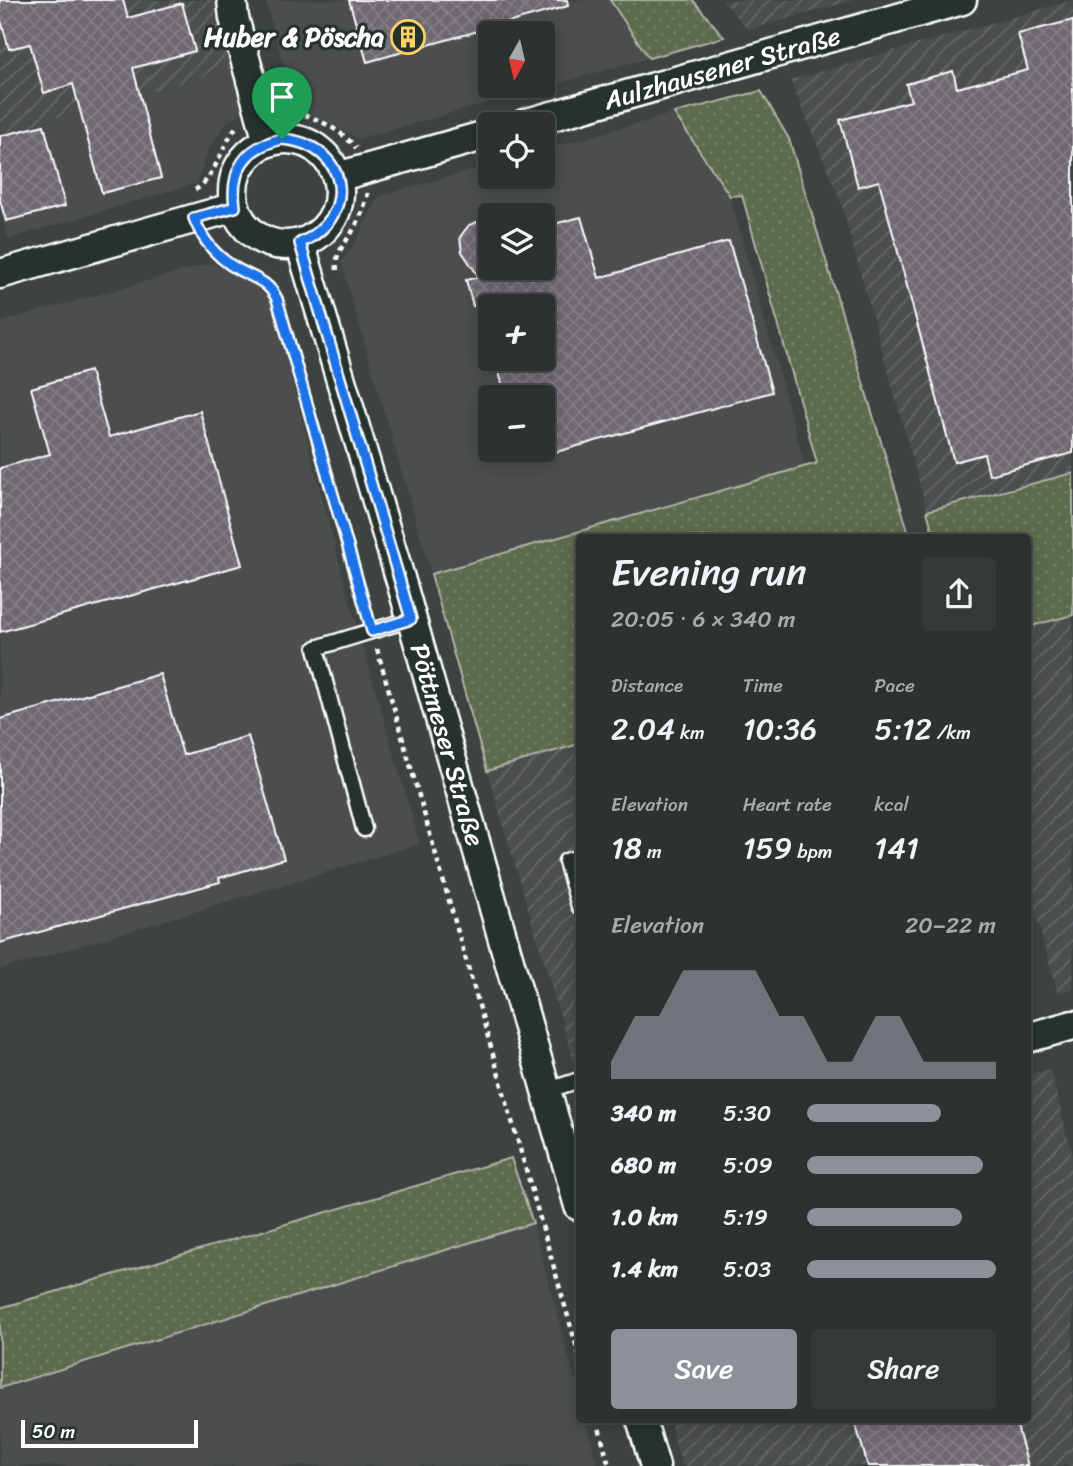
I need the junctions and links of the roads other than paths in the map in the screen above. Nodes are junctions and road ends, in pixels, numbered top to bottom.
1 (232, 0) edge
2 (962, 0) edge
3 (555, 115) edge
4 (478, 137) edge
5 (268, 142) junction
6 (337, 177) junction
7 (235, 207) junction
8 (300, 243) junction
9 (0, 274) edge
10 (411, 619) junction
11 (364, 829) dead end
12 (576, 858) edge
13 (576, 896) edge
14 (1073, 1025) edge
15 (1031, 1037) edge
16 (576, 1081) edge
17 (546, 1091) junction
18 (575, 1173) edge
19 (643, 1423) edge
20 (655, 1466) edge

1 - 5 street
2 - 3 street, Aulzhausener Straße
4 - 6 street
5 - 6 street
5 - 7 street
6 - 8 street
7 - 8 street
7 - 9 street
8 - 10 street, Pöttmeser Straße
10 - 11 lane
10 - 17 street, Pöttmeser Straße
12 - 13 lane
14 - 15 street
16 - 17 lane
17 - 18 street, Pöttmeser Straße
19 - 20 street

